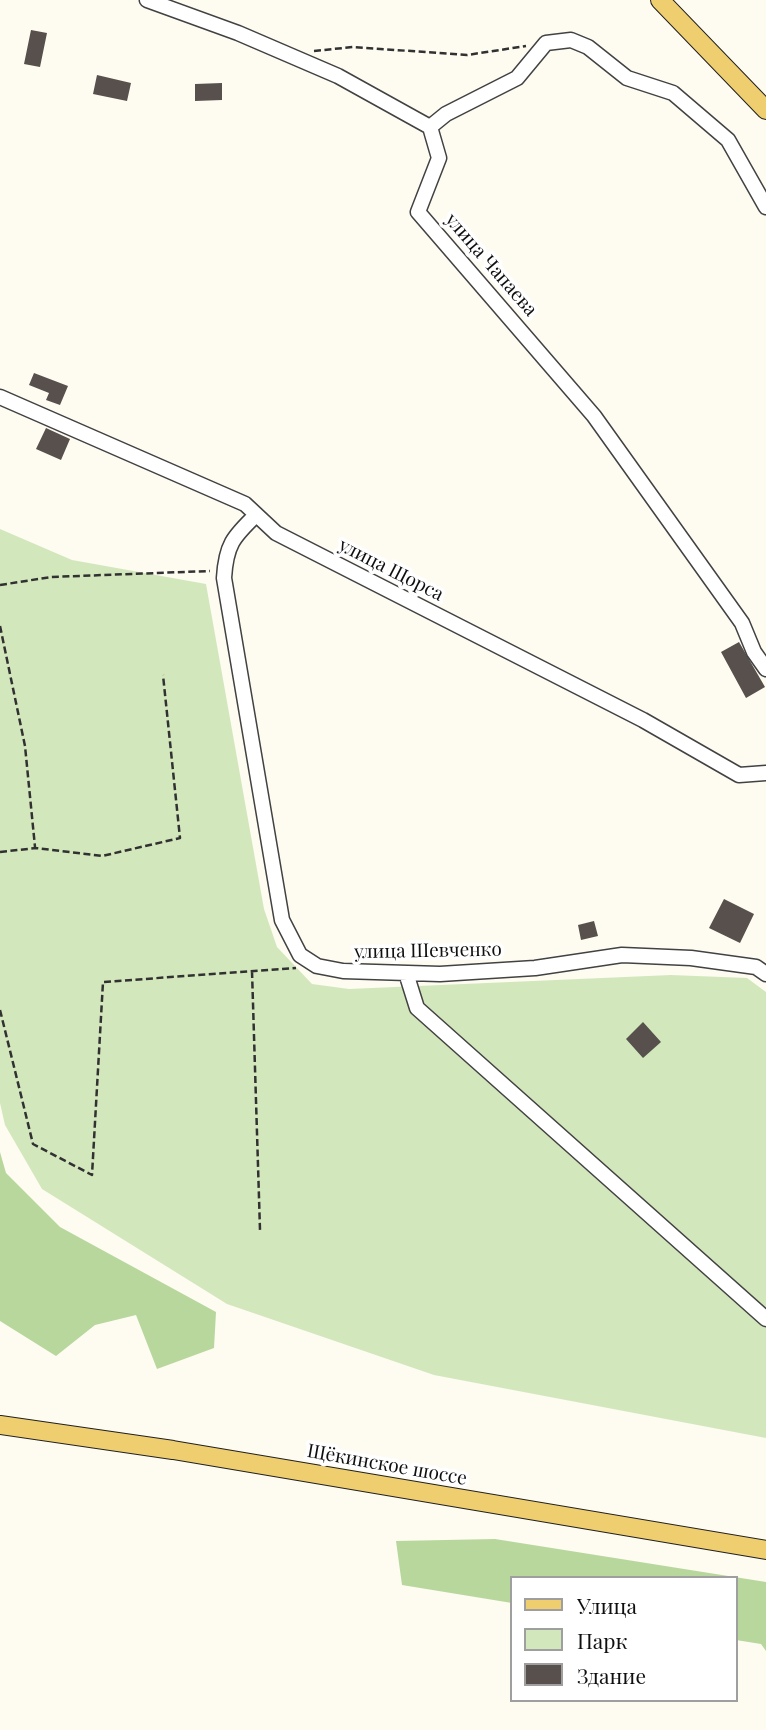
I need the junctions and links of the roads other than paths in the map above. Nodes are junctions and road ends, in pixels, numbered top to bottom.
1 (147, 0) edge
2 (660, 0) edge
3 (766, 110) edge
4 (430, 127) junction
5 (766, 207) edge
6 (0, 397) edge
7 (256, 515) junction
8 (766, 669) edge
9 (766, 773) edge
10 (406, 973) junction
11 (766, 974) edge
12 (766, 1319) edge
13 (0, 1425) edge
14 (766, 1550) edge

1 - 4 street
2 - 3 main road
4 - 5 street
4 - 8 street, улица Чапаева
6 - 7 street, улица Щорса
7 - 9 street, улица Щорса
7 - 10 street, улица Шевченко
10 - 11 street, улица Шевченко
10 - 12 street
13 - 14 main road, Щёкинское шоссе

